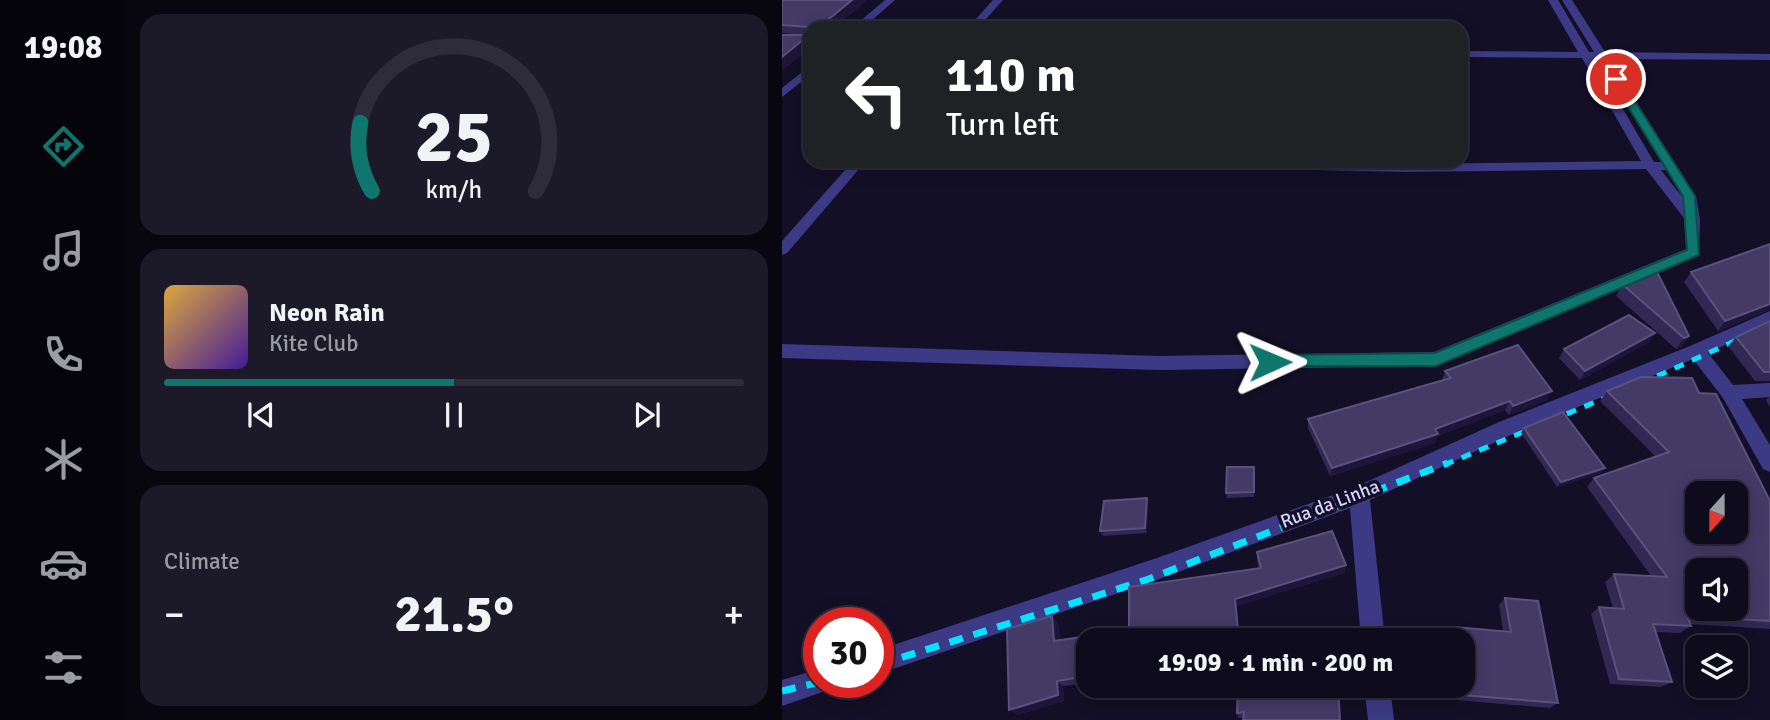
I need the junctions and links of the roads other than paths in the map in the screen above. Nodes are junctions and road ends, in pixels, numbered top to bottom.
1 (890, 0) edge
2 (998, 0) edge
3 (1553, 0) edge
4 (1567, 0) edge
5 (865, 21) edge
6 (979, 21) edge
7 (1468, 54) edge
8 (1584, 55) junction
9 (1602, 57) junction
10 (1770, 57) edge
11 (803, 75) edge
12 (782, 94) edge
13 (1650, 165) junction
14 (1468, 167) edge
15 (1671, 167) junction
16 (854, 168) edge
17 (1693, 220) junction
18 (782, 250) edge
19 (1770, 317) edge
20 (782, 351) edge
21 (1696, 351) junction
22 (1770, 390) edge
23 (1729, 393) junction
24 (1770, 463) edge
25 (1359, 495) junction
26 (1372, 628) edge
27 (894, 657) edge
28 (803, 686) edge
29 (782, 693) edge
30 (1378, 698) edge
31 (1380, 720) edge

1 - 5 street
2 - 6 street
3 - 8 street
4 - 9 street
7 - 8 street
8 - 9 street
8 - 13 street
9 - 10 street
9 - 15 street
11 - 12 street
13 - 14 street
13 - 15 street
13 - 17 street
15 - 17 street
16 - 18 street
17 - 20 street
19 - 21 street, Rua da Linha
21 - 23 street
21 - 25 street, Rua da Linha
22 - 23 street
23 - 24 street
25 - 26 street
25 - 27 street, Rua da Linha
28 - 29 street
30 - 31 street

